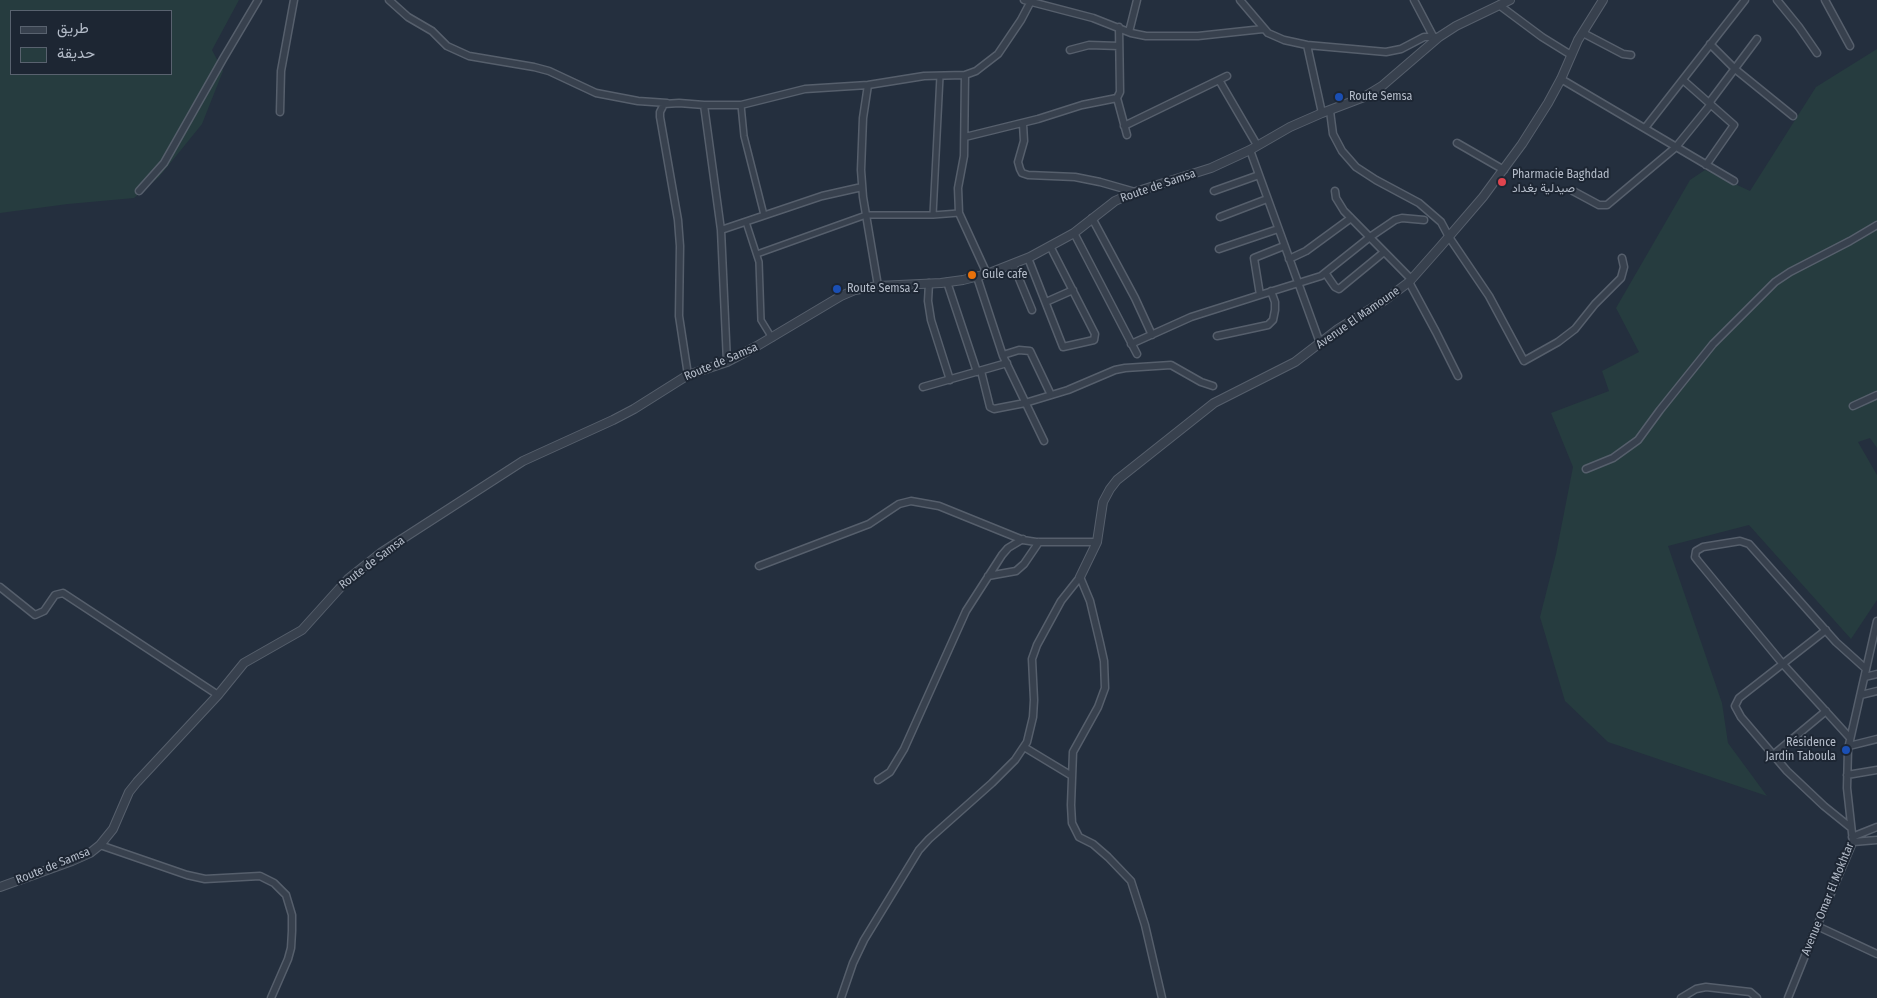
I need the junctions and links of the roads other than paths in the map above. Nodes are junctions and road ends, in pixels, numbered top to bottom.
1 (258, 0) edge
2 (294, 0) edge
3 (389, 0) edge
4 (1024, 0) edge
5 (1137, 0) edge
6 (1240, 0) edge
7 (1414, 0) edge
8 (1510, 0) edge
9 (1603, 0) edge
10 (1745, 0) edge
11 (1777, 0) edge
12 (1824, 0) edge
13 (1031, 2) junction
14 (1052, 3) edge
15 (1499, 5) junction
16 (1119, 27) junction
17 (1263, 29) junction
18 (1129, 32) junction
19 (1583, 33) junction
20 (1436, 37) junction
21 (1757, 39) dead end
22 (1710, 44) junction
23 (1307, 45) junction
24 (1119, 46) junction
25 (1850, 46) dead end
26 (1070, 50) dead end
27 (1817, 53) dead end
28 (1570, 55) junction
29 (1631, 55) dead end
30 (1735, 69) junction
31 (965, 75) junction
32 (940, 76) junction
33 (1227, 76) dead end
34 (1561, 79) junction
35 (1219, 80) junction
36 (1683, 80) junction
37 (868, 85) junction
38 (1117, 98) junction
39 (668, 103) junction
40 (1710, 104) junction
41 (704, 105) junction
42 (741, 105) junction
43 (1330, 111) junction
44 (280, 112) dead end
45 (1322, 113) junction
46 (1793, 116) dead end
47 (1023, 124) junction
48 (1124, 126) junction
49 (1646, 128) junction
50 (1127, 135) dead end
51 (965, 137) junction
52 (1457, 143) dead end
53 (1257, 145) junction
54 (1676, 147) junction
55 (1250, 150) junction
56 (1706, 165) junction
57 (1504, 170) junction
58 (1259, 175) junction
59 (1734, 181) dead end
60 (862, 187) junction
61 (1573, 190) dead end
62 (139, 191) dead end
63 (1214, 191) dead end
64 (1335, 191) dead end
65 (1135, 192) junction
66 (1267, 199) junction
67 (959, 213) junction
68 (764, 215) junction
69 (866, 215) junction
70 (933, 215) junction
71 (1220, 217) dead end
72 (1092, 218) junction
73 (1352, 218) junction
74 (1424, 220) dead end
75 (746, 222) junction
76 (1877, 225) edge
77 (1278, 229) junction
78 (722, 230) junction
79 (1074, 233) junction
80 (1370, 237) junction
81 (1449, 237) junction
82 (1050, 246) junction
83 (1284, 246) junction
84 (1219, 249) dead end
85 (1384, 252) junction
86 (757, 254) junction
87 (1028, 258) junction
88 (1622, 258) dead end
89 (1289, 259) junction
90 (1013, 264) junction
91 (987, 274) junction
92 (1326, 274) junction
93 (977, 277) junction
94 (1410, 280) junction
95 (947, 282) junction
96 (1297, 282) junction
97 (929, 283) junction
98 (878, 286) junction
99 (1073, 290) junction
100 (1271, 291) junction
101 (1260, 295) junction
102 (1046, 302) junction
103 (1032, 310) dead end
104 (1152, 335) junction
105 (1217, 336) dead end
106 (772, 338) junction
107 (1320, 343) junction
108 (1131, 344) junction
109 (1137, 354) dead end
110 (1003, 355) junction
111 (727, 362) junction
112 (1007, 363) junction
113 (979, 371) junction
114 (688, 375) junction
115 (1458, 376) dead end
116 (950, 380) junction
117 (1213, 386) dead end
118 (923, 387) dead end
119 (1051, 395) junction
120 (1877, 395) edge
121 (1025, 403) junction
122 (1853, 406) dead end
123 (1044, 441) dead end
124 (1586, 469) dead end
125 (1023, 540) junction
126 (1039, 542) junction
127 (1097, 542) junction
128 (759, 566) dead end
129 (988, 576) junction
130 (1080, 577) junction
131 (0, 587) edge
132 (1877, 621) edge
133 (1826, 630) junction
134 (1782, 663) junction
135 (1866, 669) junction
136 (1877, 674) edge
137 (1865, 677) junction
138 (1877, 692) edge
139 (218, 695) junction
140 (1862, 695) junction
141 (1826, 711) junction
142 (1850, 738) junction
143 (1877, 739) edge
144 (1849, 746) junction
145 (1024, 747) junction
146 (1773, 755) junction
147 (1877, 770) edge
148 (1847, 775) junction
149 (1072, 776) junction
150 (878, 780) dead end
151 (1850, 827) junction
152 (1877, 827) edge
153 (1853, 840) junction
154 (1877, 840) edge
155 (100, 845) junction
156 (0, 887) edge
157 (1816, 926) junction
158 (1877, 954) edge
159 (1749, 995) edge
160 (271, 998) edge
161 (841, 998) edge
162 (1162, 998) edge
163 (1681, 998) edge
164 (1758, 998) edge
165 (1788, 998) edge

1 - 62 street
2 - 44 street
3 - 39 street
4 - 13 street
5 - 18 street
6 - 17 street
7 - 20 street
8 - 15 street, Route de Samsa
9 - 19 street, Avenue El Mamoune
10 - 22 street
11 - 27 street
12 - 25 street
13 - 14 street
13 - 31 street
14 - 16 street
15 - 20 street, Route de Samsa
15 - 28 street
16 - 18 street
16 - 24 street
17 - 18 street
17 - 23 street
19 - 28 street, Avenue El Mamoune
19 - 29 street
20 - 23 street
20 - 43 street, Route de Samsa
21 - 30 street
22 - 30 street
22 - 36 street
23 - 45 street
24 - 26 street
24 - 38 street
28 - 34 street, Avenue El Mamoune
30 - 40 street
30 - 46 street
31 - 32 street
31 - 51 street
32 - 37 street
32 - 70 street
33 - 35 street
34 - 49 street
34 - 57 street, Avenue El Mamoune
35 - 48 street
35 - 53 street
36 - 40 street
36 - 49 street
37 - 42 street
37 - 60 street
38 - 47 street
38 - 48 street
39 - 41 street
39 - 114 street
40 - 54 street
40 - 56 street
41 - 42 street
41 - 78 street
42 - 68 street
43 - 45 street, Route de Samsa
43 - 81 street
45 - 53 street, Route de Samsa
47 - 51 street
47 - 65 street
48 - 50 street
49 - 54 street
51 - 67 street
52 - 57 street
53 - 55 street, Route de Samsa
54 - 56 street
54 - 61 street
55 - 58 street
55 - 65 street, Route de Samsa
56 - 59 street
57 - 81 street, Avenue El Mamoune
58 - 63 street
58 - 66 street
60 - 68 street
60 - 69 street
64 - 73 street
65 - 72 street, Route de Samsa
66 - 71 street
66 - 77 street
67 - 70 street
67 - 91 street
68 - 75 street
69 - 70 street
69 - 86 street
69 - 98 street
72 - 79 street, Route de Samsa
72 - 104 street
73 - 80 street
73 - 89 street
74 - 80 street
75 - 78 street
75 - 86 street
76 - 124 street
77 - 83 street
77 - 84 street
78 - 111 street
79 - 82 street, Route de Samsa
79 - 108 street
80 - 85 street
80 - 92 street
81 - 88 street
81 - 94 street, Avenue El Mamoune
82 - 87 street, Route de Samsa
82 - 99 street
83 - 89 street
83 - 101 street
85 - 92 street
85 - 94 street
86 - 106 street
87 - 90 street, Route de Samsa
87 - 102 street
89 - 96 street
90 - 91 street, Route de Samsa
90 - 103 street
91 - 93 street, Route de Samsa
92 - 96 street
93 - 95 street, Route de Samsa
93 - 110 street
94 - 107 street, Avenue El Mamoune
94 - 115 street
95 - 97 street, Route de Samsa
95 - 113 street
96 - 100 street
96 - 107 street
97 - 98 street, Route de Samsa
97 - 116 street
98 - 106 street, Route de Samsa
99 - 102 street
99 - 102 street
100 - 101 street
100 - 105 street
101 - 104 street
104 - 108 street
106 - 111 street, Route de Samsa
107 - 127 street, Avenue El Mamoune
108 - 109 street
110 - 112 street
110 - 119 street
111 - 114 street, Route de Samsa
112 - 113 street
112 - 121 street
113 - 116 street
113 - 121 street
114 - 139 street, Route de Samsa
116 - 118 street
117 - 119 street
119 - 121 street
120 - 122 street
121 - 123 street
125 - 126 street
125 - 128 street
125 - 129 street
126 - 127 street
126 - 129 street
127 - 130 street
129 - 150 street
130 - 145 street
130 - 149 street
131 - 139 street
132 - 135 street, Avenue Omar El Mokhtar
133 - 134 street
133 - 134 street
133 - 135 street
134 - 141 street
134 - 146 street
135 - 137 street, Avenue Omar El Mokhtar
136 - 137 street
137 - 140 street, Avenue Omar El Mokhtar
138 - 140 street
139 - 155 street, Route de Samsa
140 - 142 street, Avenue Omar El Mokhtar
141 - 142 street
141 - 146 street
142 - 144 street, Avenue Omar El Mokhtar
143 - 144 street
144 - 148 street, Avenue Omar El Mokhtar
145 - 149 street
145 - 161 street
146 - 151 street
147 - 148 street
148 - 151 street, Avenue Omar El Mokhtar
149 - 162 street
151 - 153 street, Avenue Omar El Mokhtar
152 - 153 street
153 - 154 street
153 - 157 street, Avenue Omar El Mokhtar
155 - 156 street, Route de Samsa
155 - 160 street
157 - 158 street
157 - 165 street, Avenue Omar El Mokhtar
159 - 163 street
159 - 164 street

